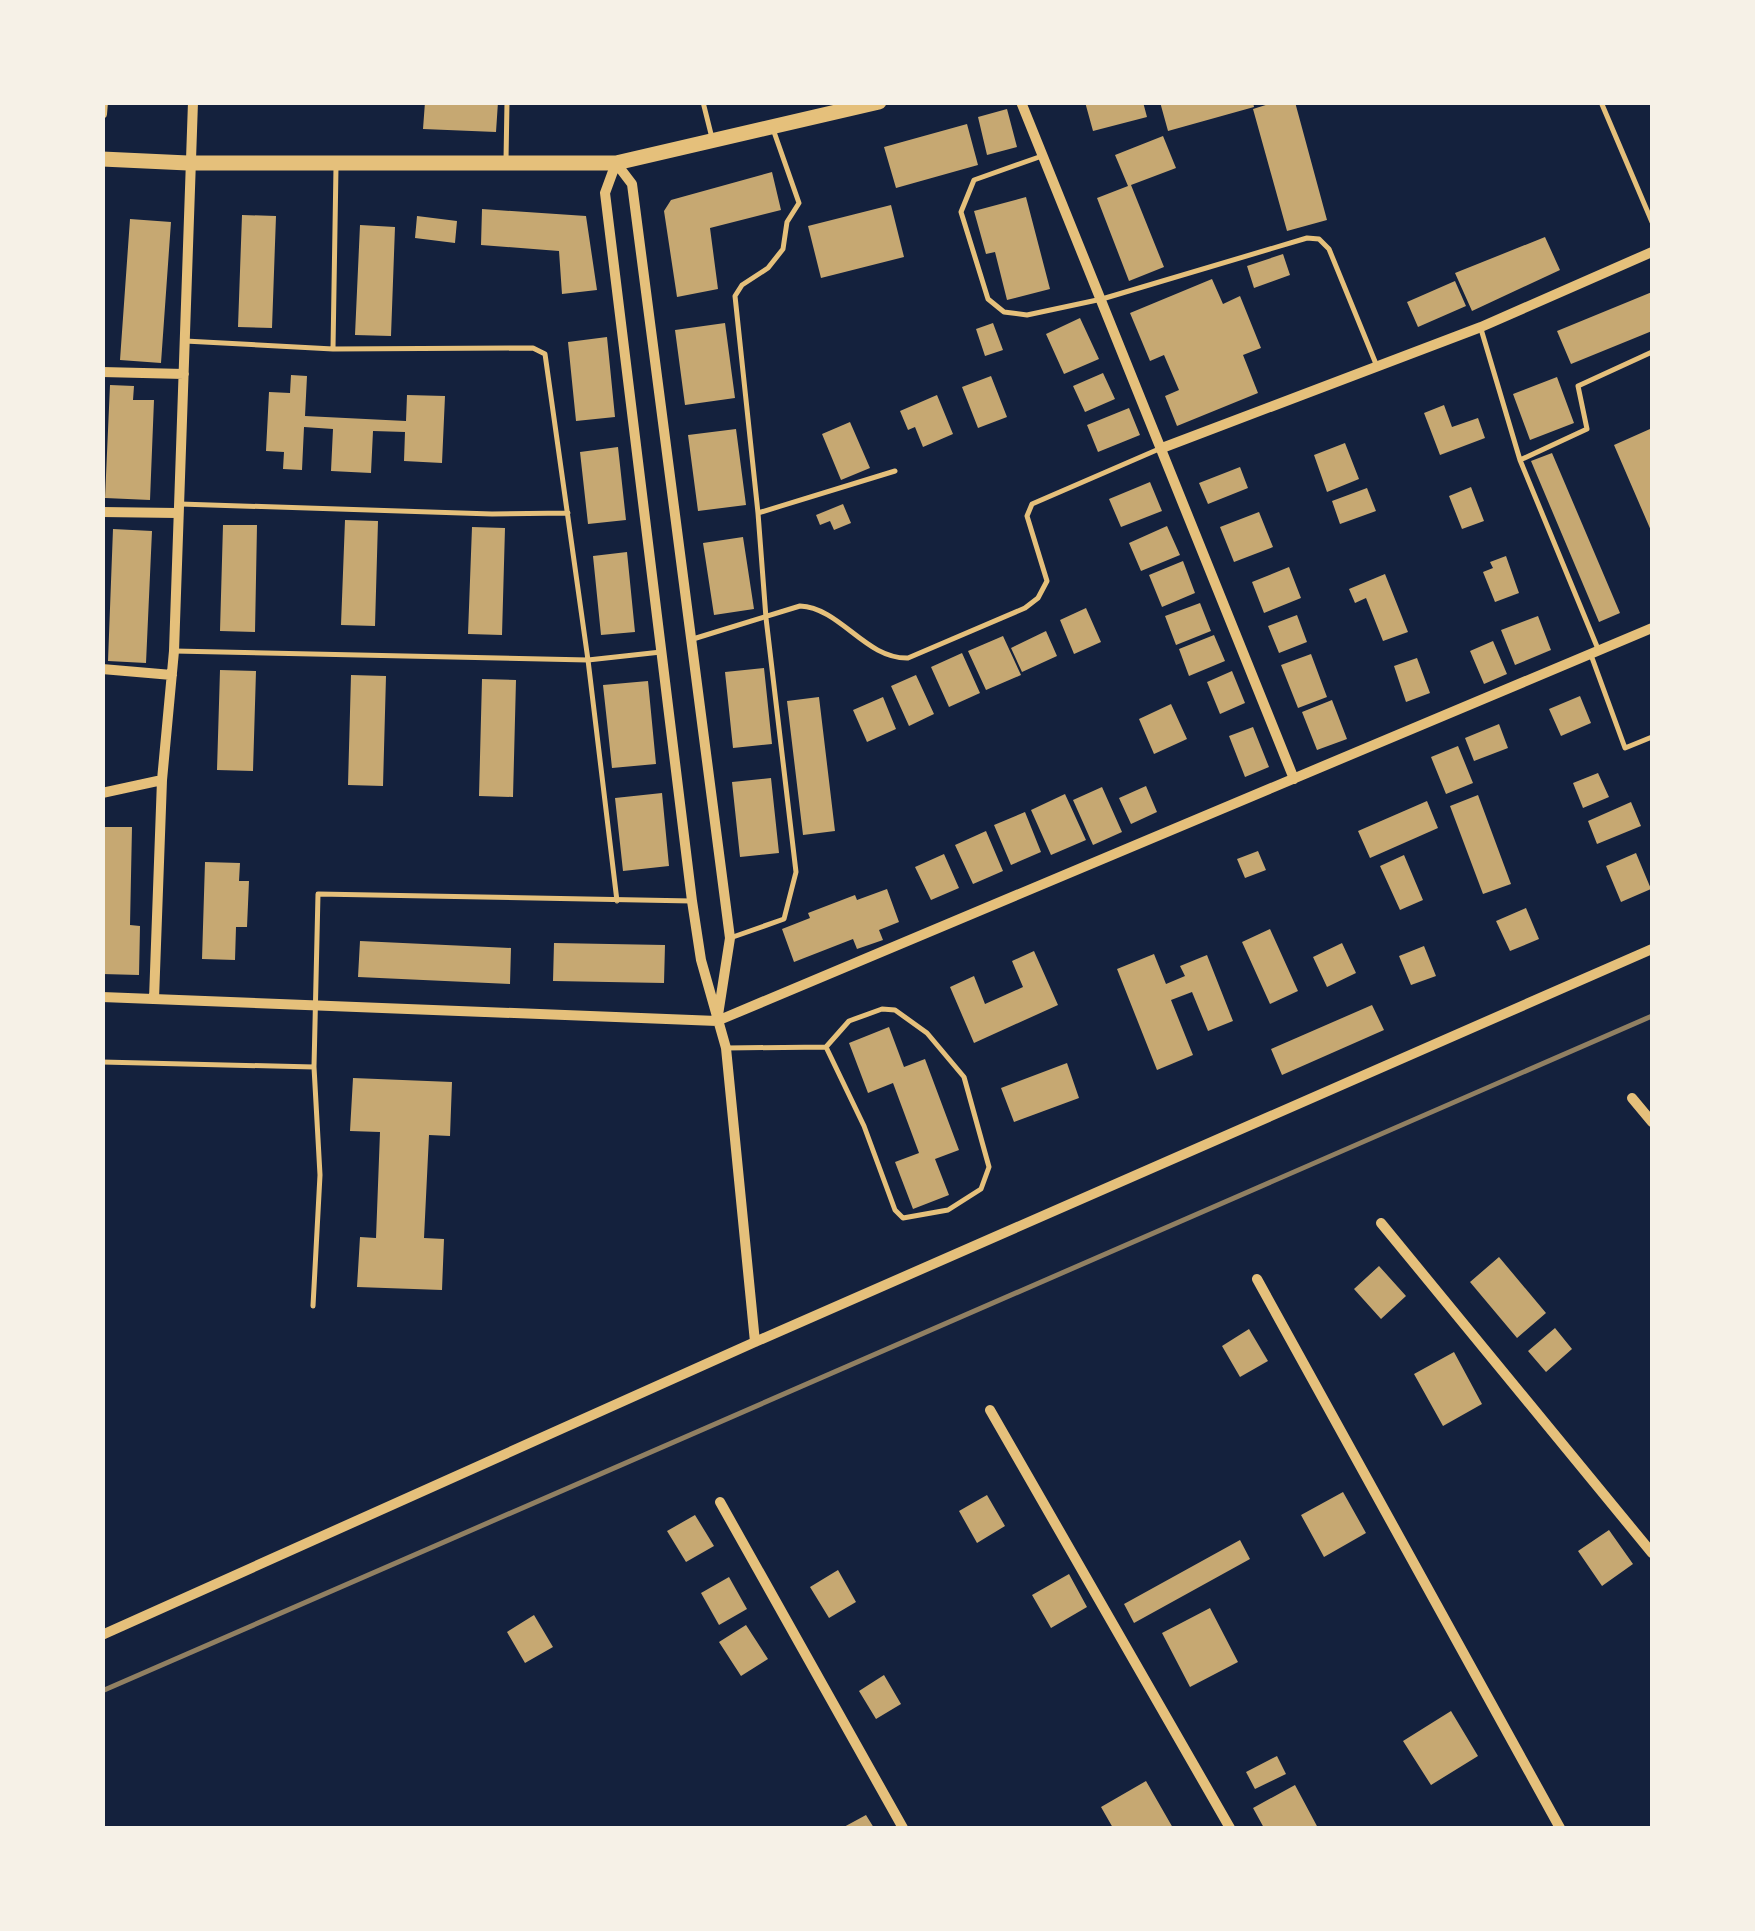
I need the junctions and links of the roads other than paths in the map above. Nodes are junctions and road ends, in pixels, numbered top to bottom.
1 (103, 102) edge
2 (192, 102) edge
3 (506, 102) edge
4 (703, 102) edge
5 (878, 102) edge
6 (1021, 102) edge
7 (1602, 102) edge
8 (102, 114) edge
9 (773, 128) junction
10 (713, 142) junction
11 (1044, 155) junction
12 (102, 159) edge
13 (188, 163) junction
14 (336, 163) junction
15 (506, 163) junction
16 (616, 163) junction
17 (1652, 222) edge
18 (1652, 252) edge
19 (1102, 300) junction
20 (1481, 327) junction
21 (182, 341) junction
22 (333, 350) junction
23 (1652, 352) edge
24 (1377, 366) junction
25 (102, 372) edge
26 (184, 374) junction
27 (1162, 448) junction
28 (1520, 460) junction
29 (895, 471) dead end
30 (177, 508) junction
31 (102, 512) edge
32 (568, 513) junction
33 (758, 514) junction
34 (766, 618) junction
35 (1652, 628) edge
36 (692, 640) junction
37 (174, 651) junction
38 (1594, 651) junction
39 (661, 652) junction
40 (588, 660) junction
41 (102, 670) edge
42 (172, 675) junction
43 (1652, 738) edge
44 (162, 780) junction
45 (1294, 780) junction
46 (102, 793) edge
47 (617, 901) junction
48 (692, 902) junction
49 (730, 938) junction
50 (1652, 950) edge
51 (102, 998) edge
52 (154, 999) junction
53 (317, 1004) junction
54 (717, 1021) junction
55 (826, 1047) junction
56 (726, 1048) junction
57 (102, 1062) edge
58 (314, 1067) junction
59 (1632, 1098) dead end
60 (1652, 1122) edge
61 (1381, 1223) dead end
62 (1257, 1280) dead end
63 (313, 1306) dead end
64 (755, 1342) junction
65 (990, 1410) dead end
66 (720, 1502) dead end
67 (1652, 1553) edge
68 (102, 1635) edge
69 (903, 1828) edge
70 (1230, 1828) edge
71 (1560, 1828) edge

1 - 8 street
2 - 13 street
3 - 15 lane
4 - 10 lane
5 - 9 main road
6 - 11 street
7 - 17 lane
9 - 10 main road
9 - 33 lane
10 - 16 main road
11 - 19 street
11 - 19 lane
12 - 13 main road
13 - 14 main road
13 - 21 street
14 - 15 main road
14 - 22 lane
15 - 16 main road
16 - 36 street
16 - 39 street
18 - 20 street
19 - 24 lane
19 - 27 street
20 - 24 street
20 - 28 lane
21 - 22 lane
21 - 26 street
22 - 32 lane
23 - 28 lane
24 - 27 street
25 - 26 street
26 - 30 street
27 - 34 lane
27 - 45 street
28 - 38 lane
29 - 33 lane
30 - 31 street
30 - 32 lane
30 - 37 street
32 - 40 lane
33 - 34 lane
34 - 36 lane
34 - 49 lane
35 - 38 street
36 - 49 street
37 - 40 lane
37 - 42 street
38 - 43 lane
38 - 45 street
39 - 40 lane
39 - 48 street
40 - 47 lane
41 - 42 street
42 - 44 street
44 - 46 street
44 - 52 street
45 - 54 street
47 - 48 lane
47 - 53 lane
48 - 54 street
49 - 54 street
50 - 64 street
51 - 52 street
52 - 53 street
53 - 54 street
53 - 58 lane
54 - 56 street
55 - 55 lane
55 - 56 lane
56 - 64 street
57 - 58 lane
58 - 63 lane
59 - 60 street
61 - 67 street
62 - 71 street
64 - 68 street
65 - 70 street
66 - 69 street

